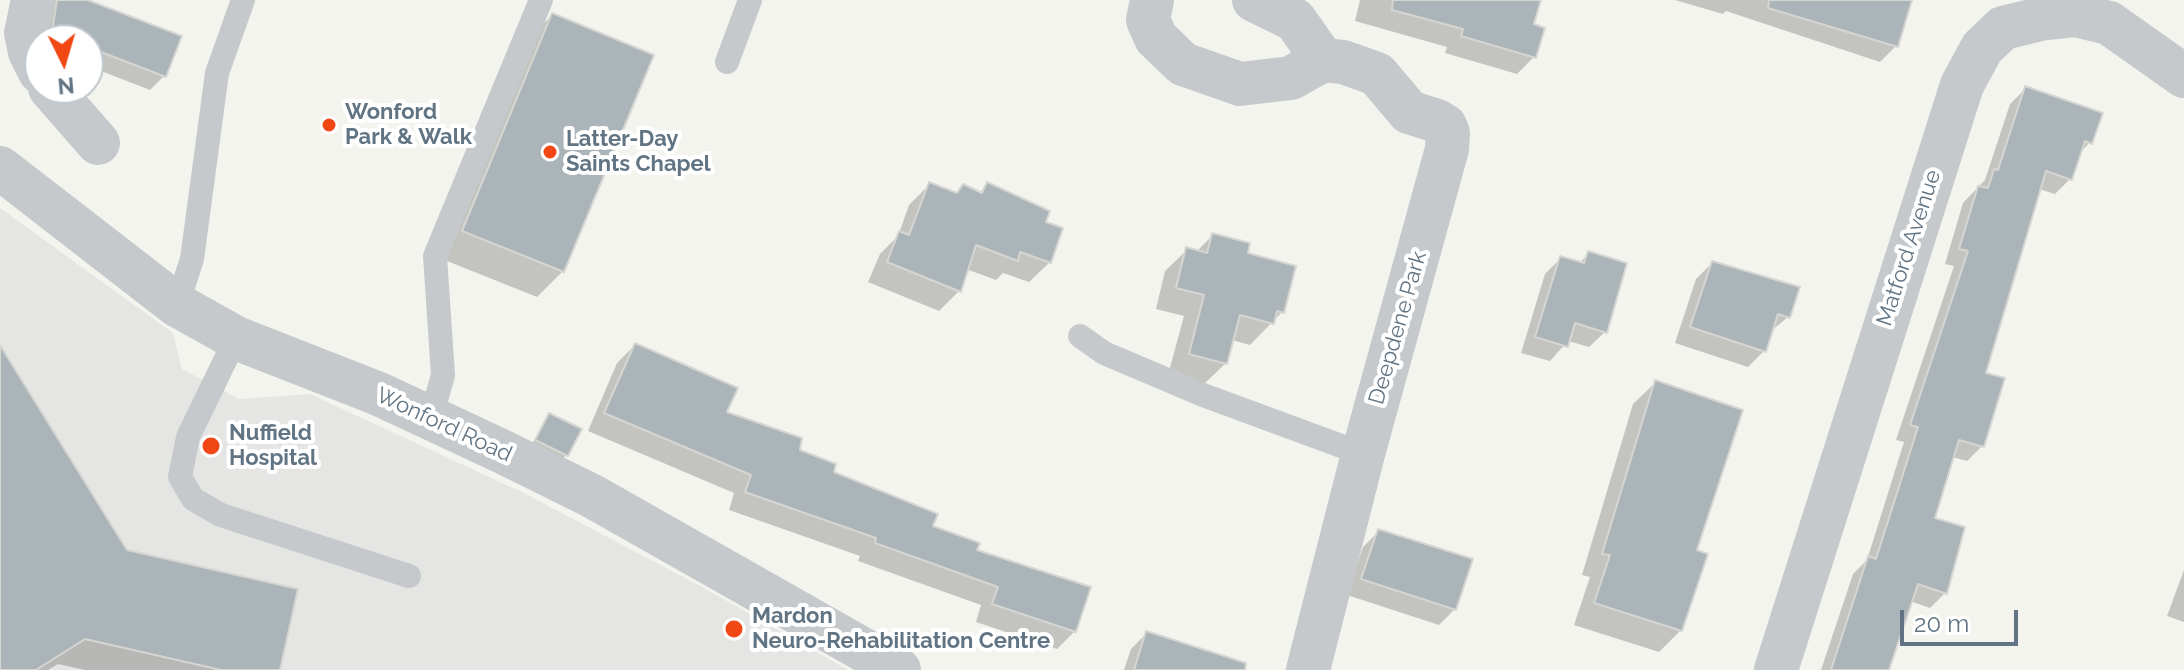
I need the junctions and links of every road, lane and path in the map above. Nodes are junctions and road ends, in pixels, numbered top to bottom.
1 (33, 0) edge
2 (243, 0) edge
3 (541, 0) edge
4 (750, 0) edge
5 (1152, 0) edge
6 (1254, 0) edge
7 (1994, 14) edge
8 (28, 24) edge
9 (1323, 60) junction
10 (727, 62) dead end
11 (2184, 76) edge
12 (62, 104) edge
13 (98, 143) dead end
14 (0, 168) edge
15 (177, 305) junction
16 (1080, 336) dead end
17 (236, 338) junction
18 (431, 418) junction
19 (1363, 454) junction
20 (409, 576) dead end
21 (899, 670) edge
22 (1308, 670) edge
23 (1776, 670) edge

1 - 8 street
2 - 15 lane
3 - 18 lane
4 - 10 lane
5 - 9 street
6 - 9 street
7 - 11 street, Matford Avenue
7 - 23 street, Matford Avenue
9 - 19 street, Deepdene Park
12 - 13 street
14 - 15 street, Wonford Road
15 - 17 street, Wonford Road
16 - 19 lane
17 - 18 street, Wonford Road
17 - 20 lane
18 - 21 street, Wonford Road
19 - 22 street, Deepdene Park

